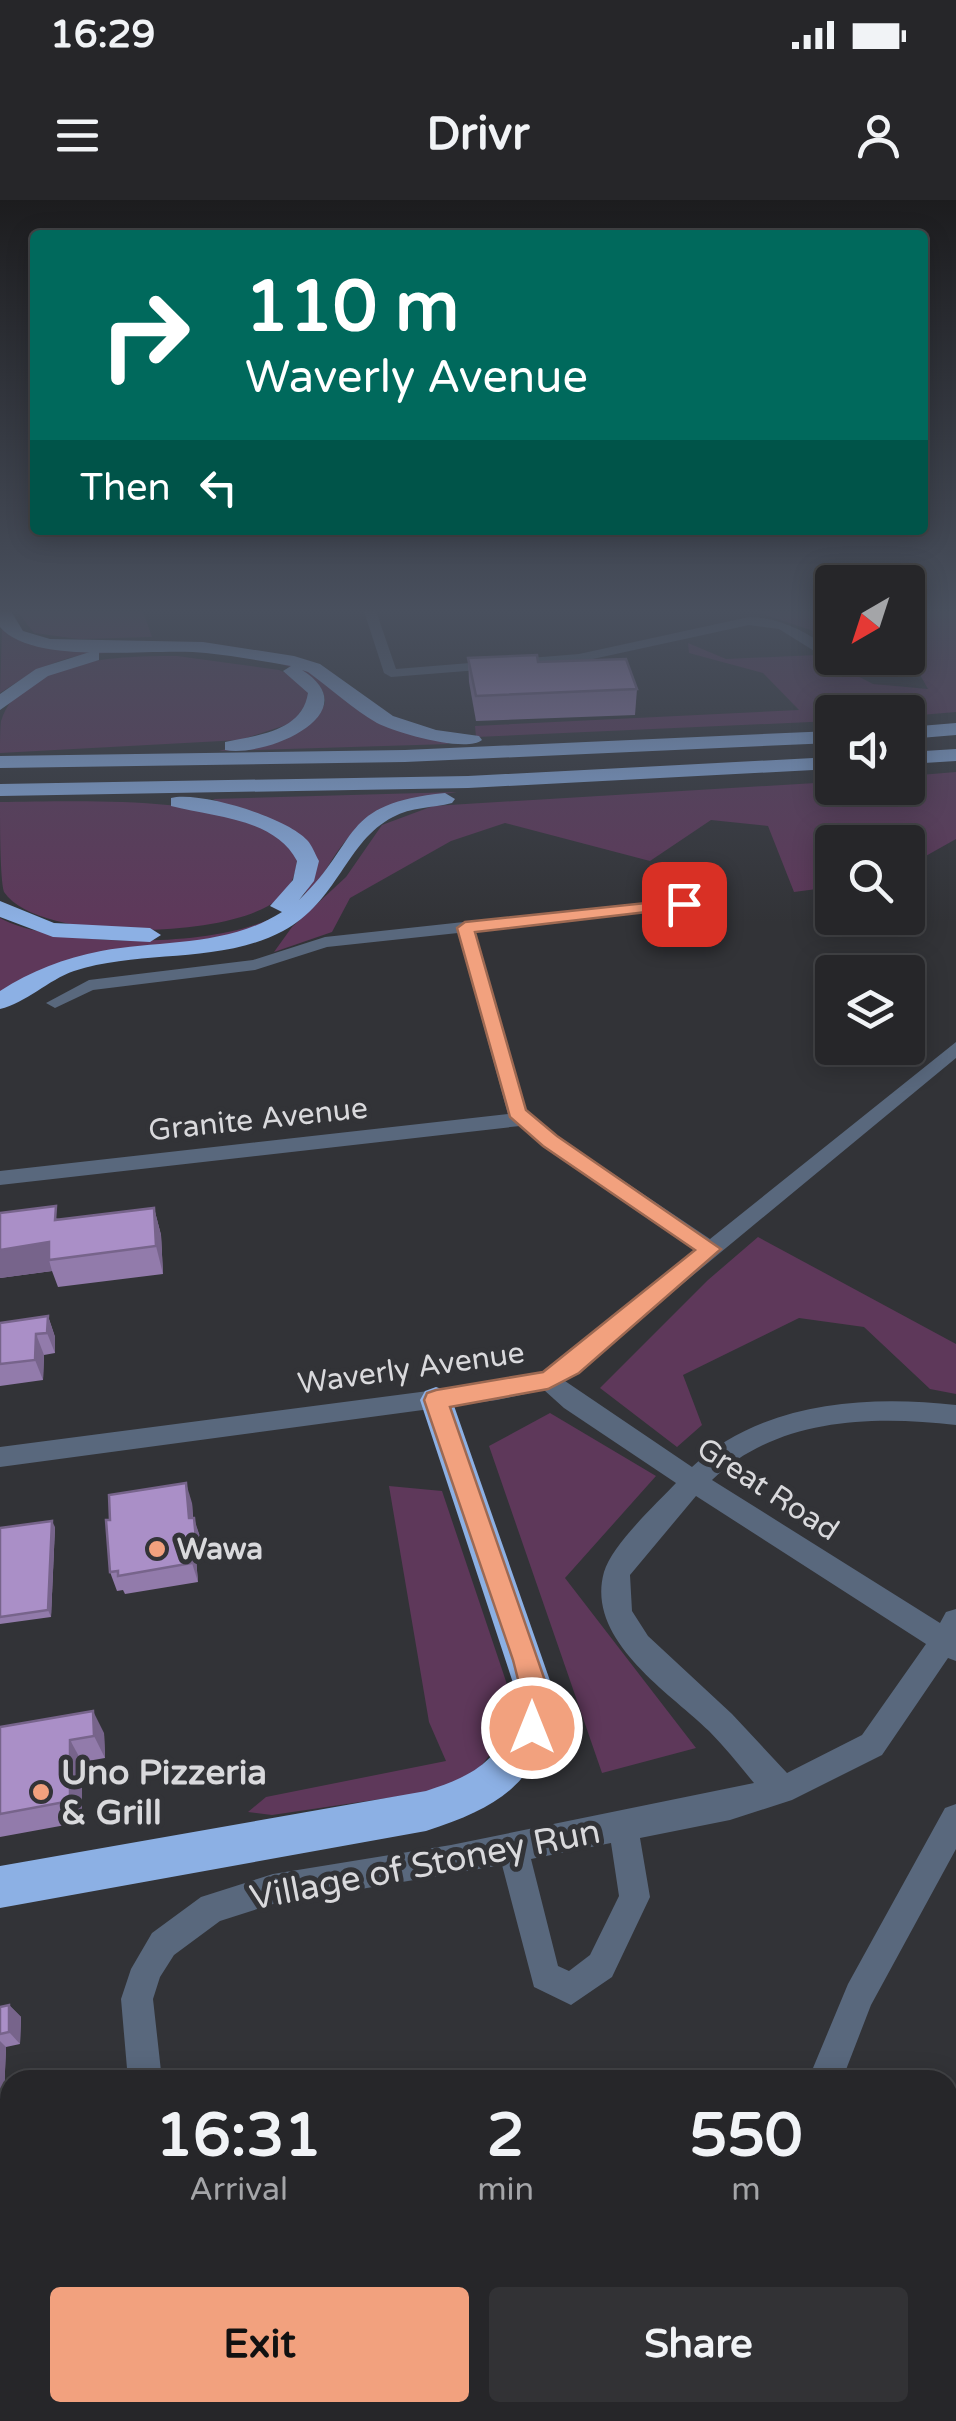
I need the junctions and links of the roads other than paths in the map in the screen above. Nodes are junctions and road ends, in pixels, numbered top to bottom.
1 (310, 715) edge
2 (379, 715) edge
3 (956, 730) edge
4 (925, 732) edge
5 (815, 739) edge
6 (725, 744) junction
7 (956, 755) edge
8 (925, 757) edge
9 (0, 762) edge
10 (48, 762) junction
11 (815, 764) edge
12 (612, 776) junction
13 (0, 790) edge
14 (25, 790) junction
15 (697, 902) dead end
16 (0, 908) edge
17 (465, 928) junction
18 (0, 1002) edge
19 (55, 1003) dead end
20 (956, 1048) edge
21 (522, 1119) junction
22 (0, 1178) edge
23 (710, 1249) junction
24 (548, 1380) junction
25 (436, 1400) junction
26 (956, 1415) edge
27 (0, 1456) edge
28 (696, 1483) junction
29 (951, 1636) edge
30 (778, 1790) junction
31 (956, 1819) edge
32 (623, 1826) junction
33 (512, 1846) junction
34 (0, 1887) edge
35 (144, 2070) edge
36 (829, 2070) edge

1 - 10 highway
2 - 6 highway
3 - 4 highway
5 - 6 highway
6 - 10 highway
7 - 8 highway
9 - 10 highway
11 - 12 highway
12 - 14 highway
12 - 18 highway
13 - 14 highway
14 - 16 highway
15 - 17 street
17 - 19 street
17 - 21 street
20 - 23 street, Waverly Avenue
21 - 22 street, Granite Avenue
21 - 23 street
23 - 24 street, Waverly Avenue
24 - 25 street, Waverly Avenue
24 - 28 street, Great Road
25 - 27 street, Waverly Avenue
25 - 34 highway
26 - 28 street
28 - 29 street, Great Road
28 - 30 street
29 - 30 street, Village of Stoney Run
30 - 32 street, Village of Stoney Run
31 - 36 street
32 - 33 street, Village of Stoney Run
32 - 33 street
33 - 35 street, Village of Stoney Run

